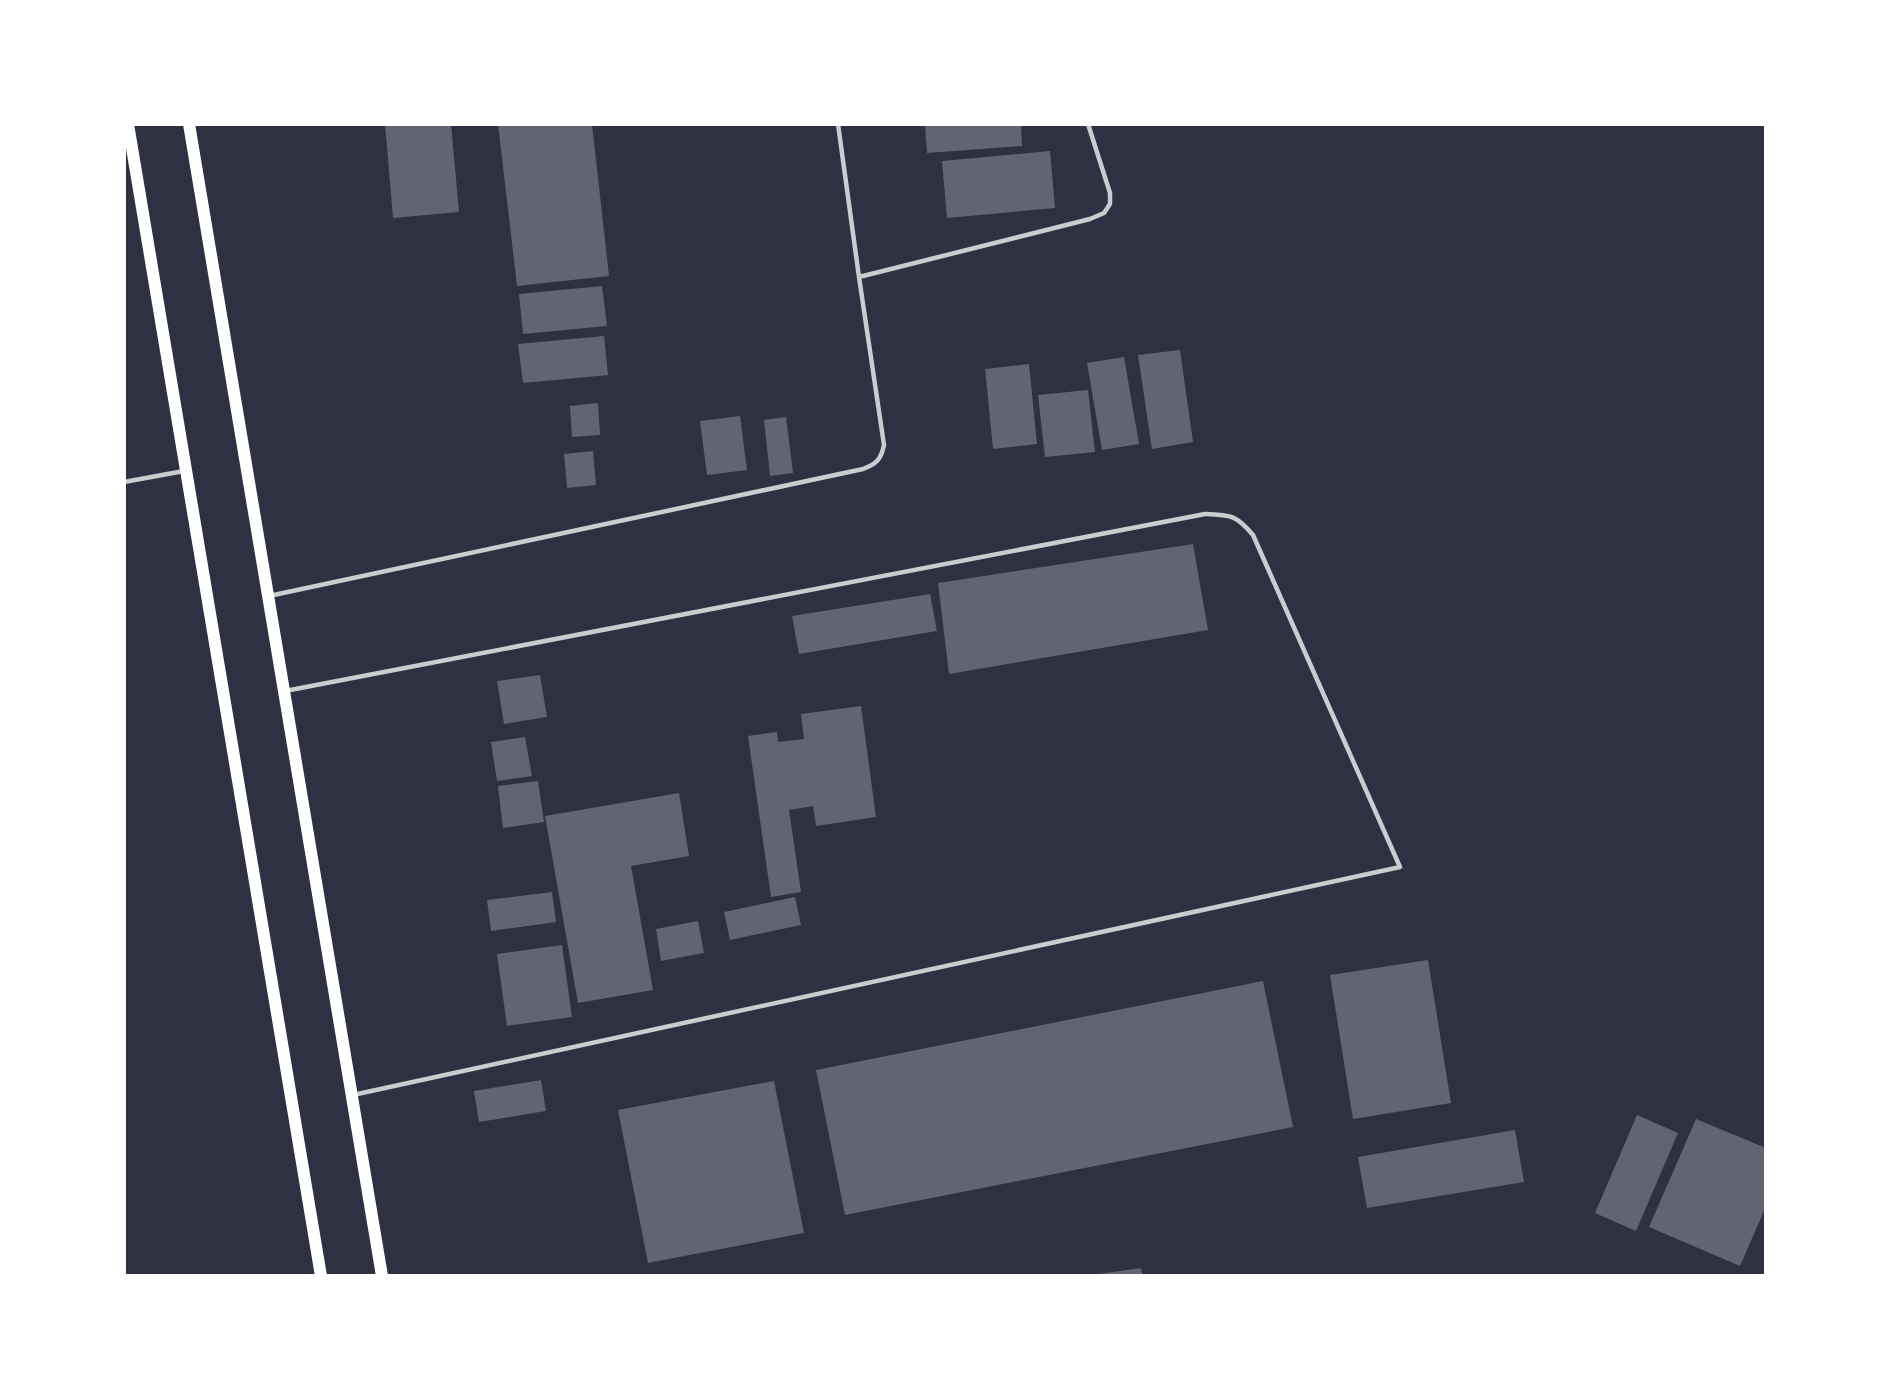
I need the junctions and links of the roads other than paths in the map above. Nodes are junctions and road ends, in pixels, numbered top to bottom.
1 (128, 124) edge
2 (189, 124) edge
3 (838, 124) edge
4 (1088, 124) edge
5 (859, 277) junction
6 (187, 470) junction
7 (124, 482) edge
8 (269, 596) junction
9 (284, 691) junction
10 (350, 1095) junction
11 (321, 1275) edge
12 (382, 1275) edge

1 - 6 main road
2 - 8 main road
3 - 5 lane
4 - 5 lane
5 - 8 lane
6 - 7 lane
6 - 11 main road
8 - 9 main road
9 - 10 main road
9 - 10 lane
10 - 12 main road

